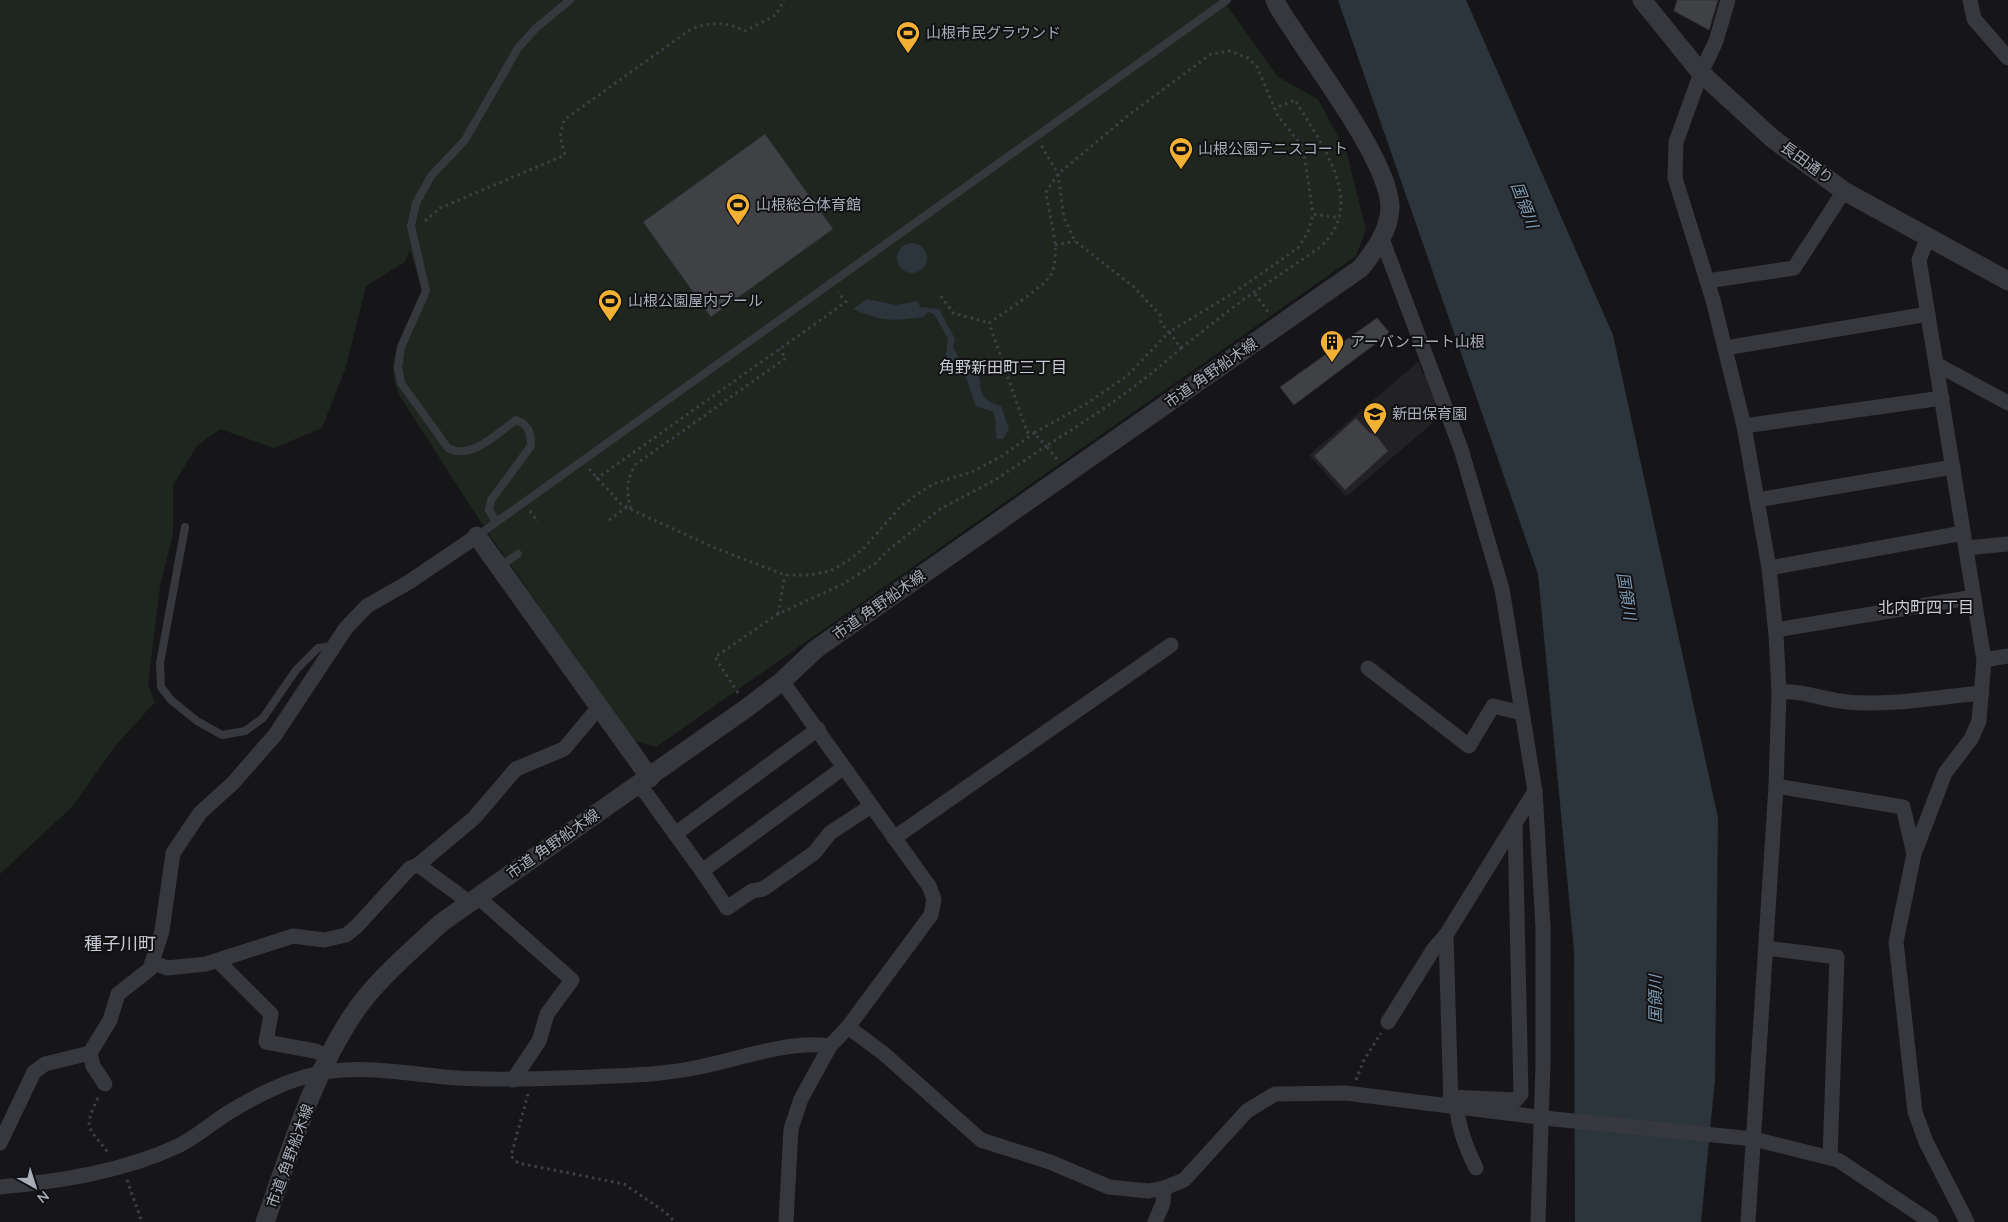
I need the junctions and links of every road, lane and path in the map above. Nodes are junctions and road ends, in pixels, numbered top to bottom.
1 (570, 0) edge
2 (784, 0) edge
3 (1227, 0) edge
4 (1275, 0) edge
5 (1642, 0) edge
6 (1728, 0) edge
7 (1970, 0) edge
8 (2008, 58) edge
9 (1701, 73) junction
10 (1275, 108) junction
11 (1036, 136) junction
12 (1058, 174) junction
13 (1844, 191) junction
14 (1313, 214) junction
15 (1340, 218) junction
16 (412, 230) junction
17 (1928, 237) junction
18 (1382, 239) junction
19 (1075, 241) junction
20 (1055, 245) junction
21 (1707, 281) junction
22 (2008, 282) edge
23 (832, 283) junction
24 (1255, 294) junction
25 (941, 296) dead end
26 (1928, 314) junction
27 (989, 323) junction
28 (1278, 326) junction
29 (1169, 332) junction
30 (1181, 348) junction
31 (1725, 348) junction
32 (779, 349) junction
33 (1936, 364) junction
34 (1942, 398) junction
35 (2008, 403) edge
36 (1744, 426) junction
37 (1034, 433) junction
38 (1046, 446) junction
39 (583, 461) junction
40 (1953, 467) junction
41 (596, 479) junction
42 (1757, 500) junction
43 (627, 507) junction
44 (632, 510) junction
45 (609, 520) dead end
46 (496, 522) junction
47 (185, 527) dead end
48 (1964, 533) junction
49 (477, 536) junction
50 (2008, 544) edge
51 (1966, 548) junction
52 (518, 554) dead end
53 (499, 567) junction
54 (1769, 568) junction
55 (785, 575) junction
56 (1974, 597) junction
57 (778, 614) junction
58 (1776, 630) junction
59 (1171, 645) dead end
60 (335, 646) junction
61 (2008, 656) edge
62 (1984, 660) junction
63 (1368, 668) dead end
64 (782, 681) junction
65 (1779, 692) junction
66 (1982, 693) junction
67 (599, 707) junction
68 (748, 707) junction
69 (1522, 713) junction
70 (818, 729) junction
71 (843, 768) junction
72 (645, 781) junction
73 (1776, 786) junction
74 (1535, 791) junction
75 (871, 806) junction
76 (1514, 825) junction
77 (675, 834) junction
78 (894, 838) junction
79 (1914, 854) junction
80 (418, 865) junction
81 (702, 872) junction
82 (473, 899) junction
83 (1446, 935) junction
84 (1766, 948) junction
85 (218, 961) junction
86 (152, 962) junction
87 (1388, 1022) joint
88 (848, 1027) junction
89 (830, 1046) junction
90 (90, 1053) junction
91 (325, 1065) junction
92 (532, 1079) junction
93 (513, 1080) junction
94 (105, 1084) dead end
95 (1351, 1094) junction
96 (1453, 1103) junction
97 (1548, 1118) junction
98 (1749, 1139) junction
99 (0, 1143) edge
100 (1830, 1158) junction
101 (1476, 1168) dead end
102 (0, 1188) edge
103 (1164, 1188) junction
104 (265, 1222) edge
105 (675, 1222) edge
106 (786, 1222) edge
107 (1155, 1222) edge
108 (1538, 1222) edge
109 (1748, 1222) edge
110 (1931, 1222) edge
111 (1967, 1222) edge

1 - 16 lane
2 - 16 path
3 - 11 lane
4 - 18 street, 市道 角野船木線
5 - 9 street, 長田通り
6 - 9 street
7 - 8 street
9 - 13 street, 長田通り
9 - 21 street
10 - 12 path
10 - 14 path
10 - 15 path
11 - 12 path
11 - 23 lane
12 - 19 path
12 - 20 path
13 - 17 street, 長田通り
13 - 21 street
14 - 15 path
14 - 29 path
15 - 24 path
16 - 46 lane
17 - 22 street, 長田通り
17 - 26 street
18 - 28 street, 市道 角野船木線
18 - 69 street
19 - 20 path
19 - 29 path
20 - 27 path
21 - 31 street
23 - 32 path
23 - 39 lane
24 - 28 path
24 - 30 path
25 - 27 path
26 - 31 street
26 - 33 street
27 - 37 path
28 - 64 street, 市道 角野船木線
29 - 30 path
29 - 37 path
30 - 38 path
31 - 36 street
32 - 41 path
32 - 44 path
33 - 34 street
33 - 35 street
34 - 36 street
34 - 40 street
36 - 42 street
37 - 38 path
37 - 55 path
38 - 57 path
39 - 41 path
39 - 46 lane
40 - 42 street
40 - 48 street
41 - 43 path
42 - 54 street
43 - 44 path
43 - 45 path
44 - 55 path
46 - 49 lane
47 - 60 lane
48 - 51 street
48 - 54 street
49 - 53 street
49 - 60 street
50 - 51 street
51 - 56 street
52 - 53 lane
53 - 67 street
54 - 58 street
55 - 57 path
56 - 58 street
56 - 62 street
57 - 68 path
58 - 65 street
59 - 78 street
60 - 86 street
61 - 62 street
62 - 66 street
63 - 69 street
64 - 68 street, 市道 角野船木線
64 - 70 street
65 - 66 street
65 - 73 street
66 - 79 street
67 - 72 street
67 - 80 street
68 - 72 street, 市道 角野船木線
69 - 74 street
70 - 71 street
70 - 77 street
71 - 75 street
71 - 81 street
72 - 77 street
72 - 82 street, 市道 角野船木線
73 - 79 street
73 - 84 street
74 - 76 street
74 - 97 street
75 - 78 street
75 - 81 street
76 - 83 street
76 - 96 street
77 - 81 street
78 - 88 street
79 - 111 street
80 - 82 street
80 - 85 street
82 - 91 street, 市道 角野船木線
82 - 93 street
83 - 87 street
83 - 96 street
84 - 98 street
84 - 100 street
85 - 86 street
85 - 91 street
86 - 90 street
87 - 95 path
88 - 89 street
88 - 103 street
89 - 92 street
89 - 106 street
90 - 94 street
90 - 99 street
91 - 93 street
91 - 102 street
91 - 104 street, 市道 角野船木線
92 - 93 street
92 - 105 path
95 - 96 street
95 - 103 street
96 - 97 street
96 - 101 street
97 - 98 street
97 - 108 street
98 - 100 street
98 - 109 street
100 - 110 street
103 - 107 street

